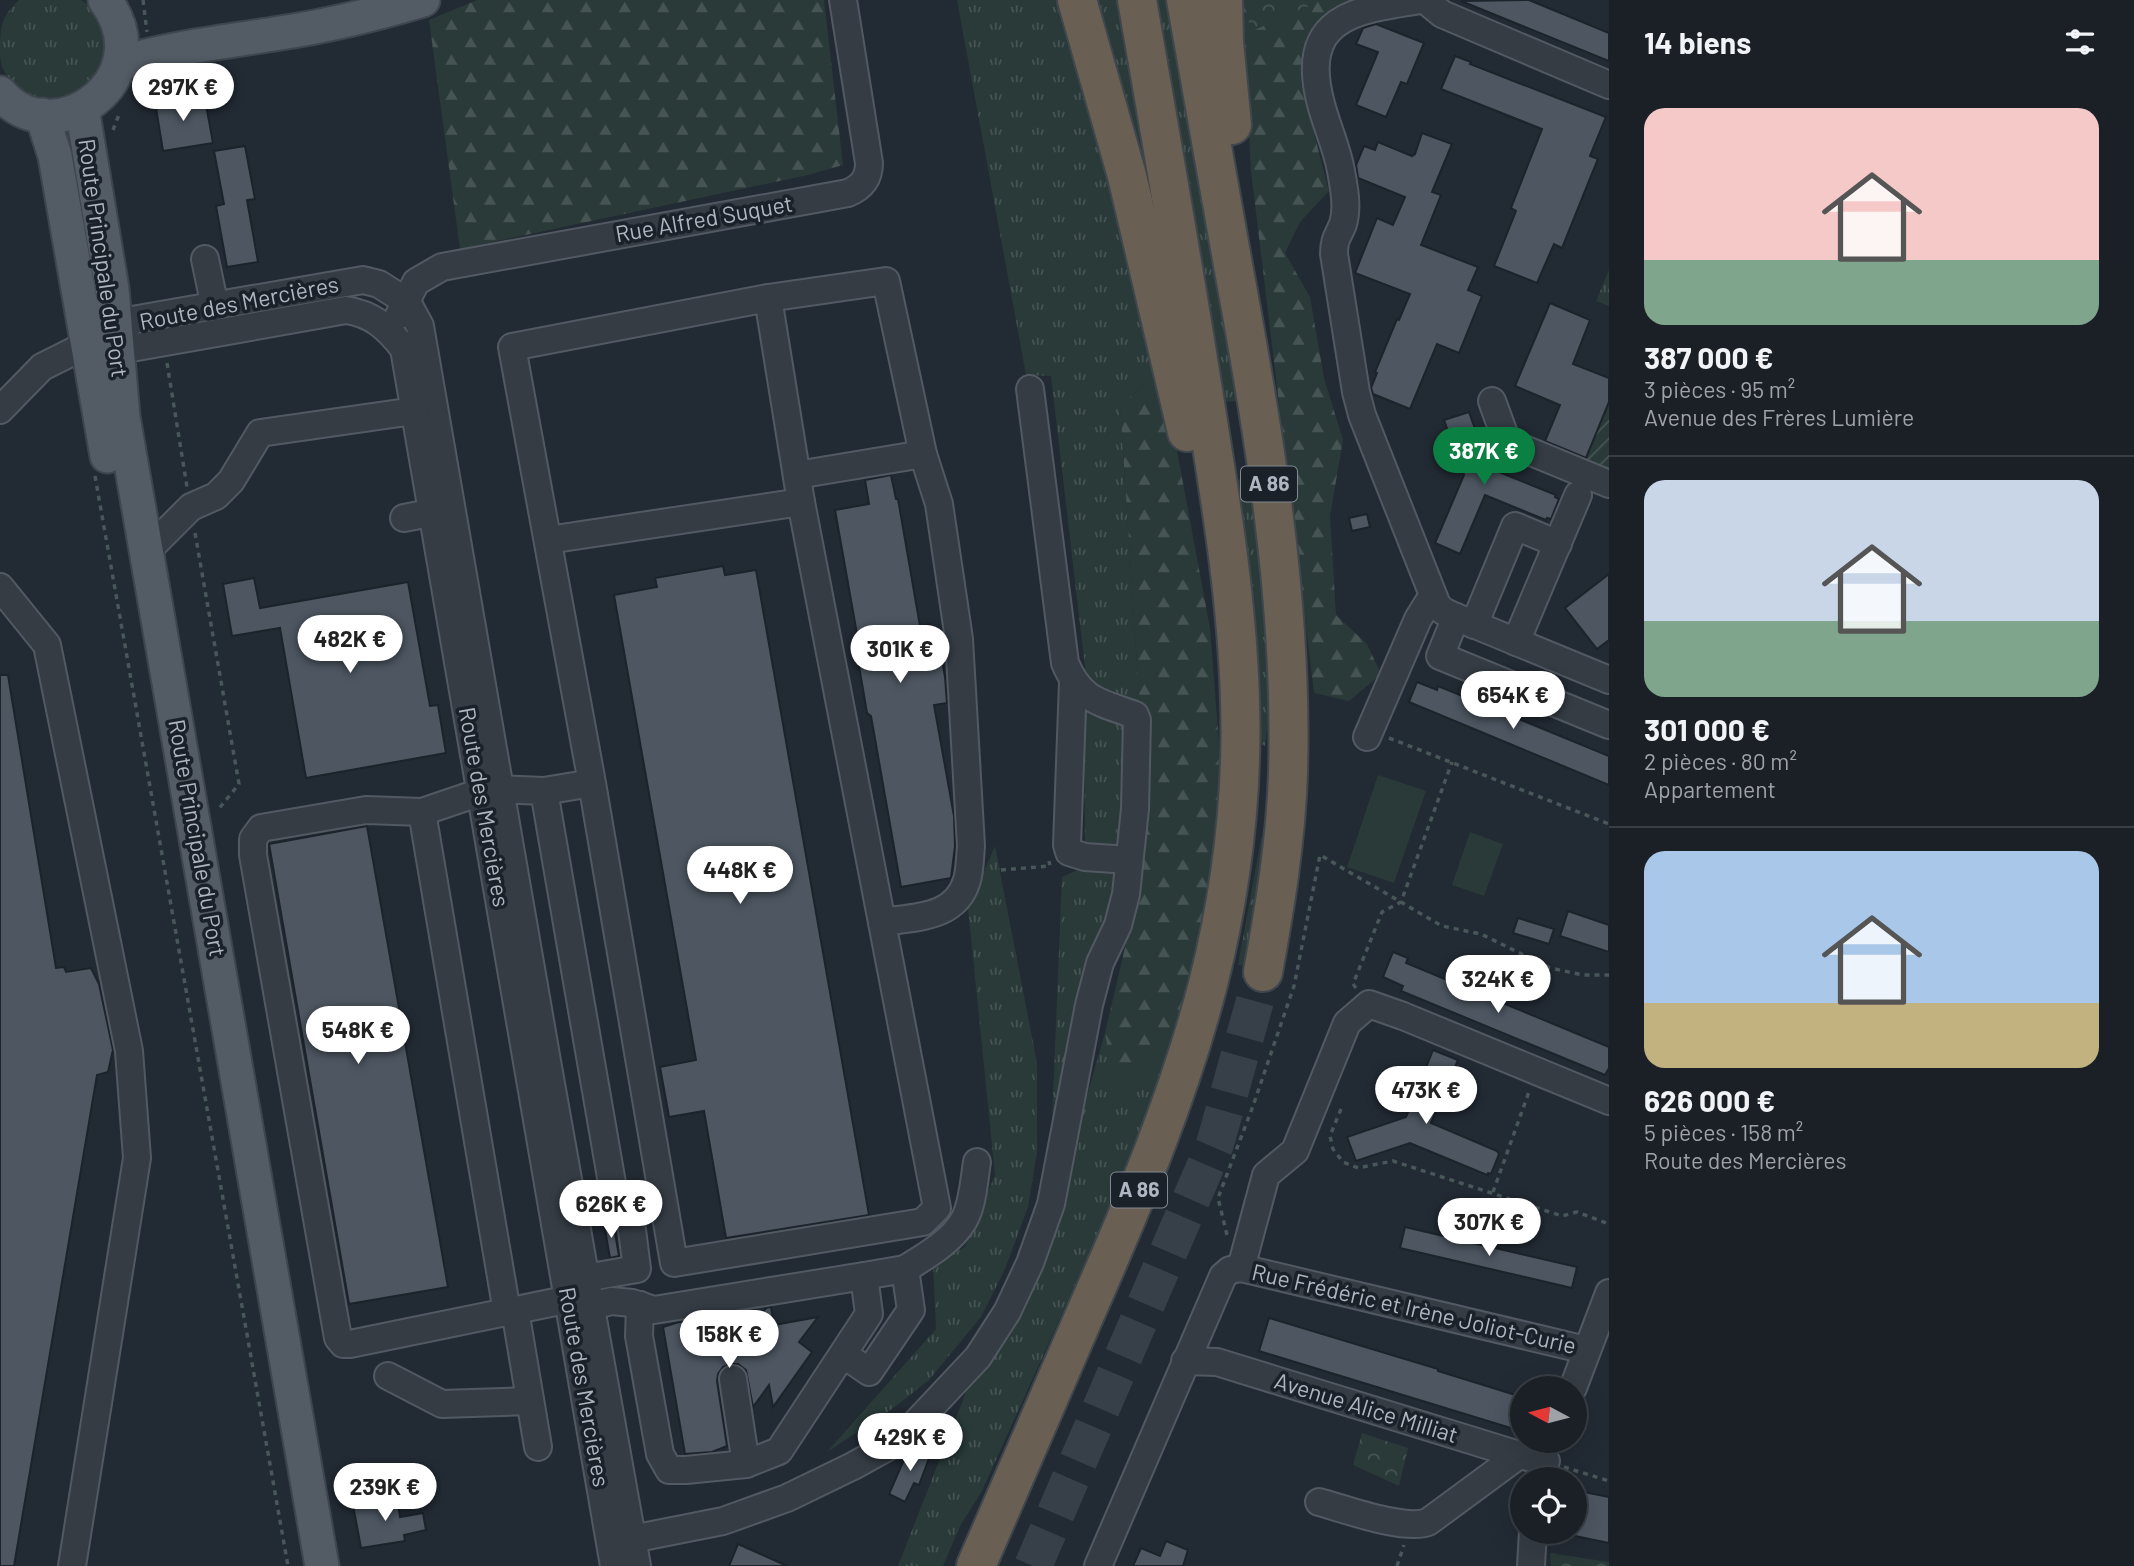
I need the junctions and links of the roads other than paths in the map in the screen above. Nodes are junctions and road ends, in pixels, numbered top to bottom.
1 (105, 0) edge
2 (423, 0) edge
3 (843, 0) edge
4 (1077, 0) edge
5 (1137, 0) edge
6 (1186, 0) edge
7 (1223, 0) edge
8 (1420, 0) edge
9 (1430, 0) edge
10 (121, 63) junction
11 (1609, 85) edge
12 (0, 93) edge
13 (82, 108) junction
14 (42, 115) junction
15 (1231, 255) junction
16 (205, 259) dead end
17 (768, 298) junction
18 (407, 302) junction
19 (215, 307) junction
20 (390, 330) junction
21 (102, 342) junction
22 (1030, 389) dead end
23 (1492, 401) dead end
24 (0, 410) edge
25 (414, 411) junction
26 (923, 454) junction
27 (797, 475) junction
28 (1609, 484) edge
29 (1578, 495) dead end
30 (800, 502) junction
31 (442, 510) junction
32 (404, 517) dead end
33 (548, 540) junction
34 (1558, 544) junction
35 (147, 551) junction
36 (0, 587) edge
37 (1434, 600) junction
38 (1235, 610) junction
39 (1465, 621) junction
40 (1516, 642) junction
41 (1609, 680) edge
42 (1073, 682) junction
43 (1609, 726) edge
44 (1367, 737) road end
45 (592, 783) junction
46 (490, 791) junction
47 (544, 791) junction
48 (422, 812) junction
49 (1129, 860) junction
50 (882, 922) junction
51 (1263, 972) tunnel mouth
52 (1609, 1101) edge
53 (977, 1162) dead end
54 (674, 1264) junction
55 (1241, 1268) junction
56 (637, 1269) junction
57 (905, 1269) junction
58 (864, 1276) junction
59 (578, 1291) junction
60 (640, 1305) junction
61 (1607, 1307) edge
62 (511, 1311) junction
63 (1586, 1350) junction
64 (843, 1354) junction
65 (1185, 1361) junction
66 (388, 1376) dead end
67 (1577, 1376) edge
68 (733, 1379) dead end
69 (530, 1401) junction
70 (538, 1447) dead end
71 (1519, 1455) junction
72 (1547, 1460) edge
73 (746, 1464) junction
74 (1319, 1502) dead end
75 (632, 1539) junction
76 (1532, 1544) edge
77 (72, 1566) edge
78 (303, 1566) edge
79 (322, 1566) edge
80 (614, 1566) edge
81 (637, 1566) edge
82 (976, 1566) edge
83 (1098, 1566) edge
84 (1531, 1566) edge

1 - 10 main road
2 - 10 main road
3 - 18 street, Rue Alfred Suquet
4 - 38 highway
5 - 38 highway, A 86
6 - 15 highway, A 86
7 - 15 highway
8 - 37 street
9 - 11 street
10 - 13 main road
12 - 14 main road
13 - 14 main road
13 - 21 main road, Route Principale du Port
14 - 21 main road, Route Principale du Port
15 - 51 highway, A 86
16 - 19 street
17 - 26 street
17 - 27 street
17 - 33 street
18 - 19 street, Route des Mercières
18 - 20 street, Rue Alfred Suquet
18 - 31 street, Route des Mercières
19 - 21 street, Route des Mercières
20 - 21 street, Route des Mercières
20 - 25 street, Route des Mercières
21 - 24 street
21 - 35 main road, Route Principale du Port
21 - 78 main road, Route Principale du Port
22 - 42 street
23 - 28 street
25 - 31 street, Route des Mercières
25 - 35 street
26 - 27 street
26 - 50 street
27 - 30 street
29 - 34 street
30 - 33 street
30 - 50 street
31 - 32 street
31 - 46 street, Route des Mercières
33 - 45 street
34 - 39 street
34 - 40 street
35 - 79 main road, Route Principale du Port
36 - 77 street
37 - 39 street
37 - 44 street
38 - 82 highway, A 86
39 - 40 street
39 - 43 street
40 - 41 street
42 - 49 street
42 - 49 street
45 - 47 street
45 - 54 street
46 - 47 street
46 - 48 street
46 - 59 street, Route des Mercières
47 - 56 street
48 - 62 street
48 - 62 street
49 - 75 street
50 - 54 street
52 - 55 street
53 - 57 street
54 - 56 street
55 - 63 street, Rue Frédéric et Irène Joliot-Curie
55 - 65 street, Rue Frédéric et Irène Joliot-Curie
56 - 59 street
57 - 58 street
57 - 64 street
58 - 60 street
58 - 64 street
59 - 60 street
59 - 62 street
59 - 75 street, Route des Mercières
59 - 80 street, Route des Mercières
60 - 73 street
61 - 63 street
62 - 69 street
63 - 67 street
64 - 73 street
65 - 71 street, Avenue Alice Milliat
65 - 83 street, Rue Frédéric et Irène Joliot-Curie
66 - 69 street
68 - 73 street
69 - 70 street
71 - 72 street, Avenue Alice Milliat
71 - 74 street
75 - 81 street, Route des Mercières
76 - 84 street

